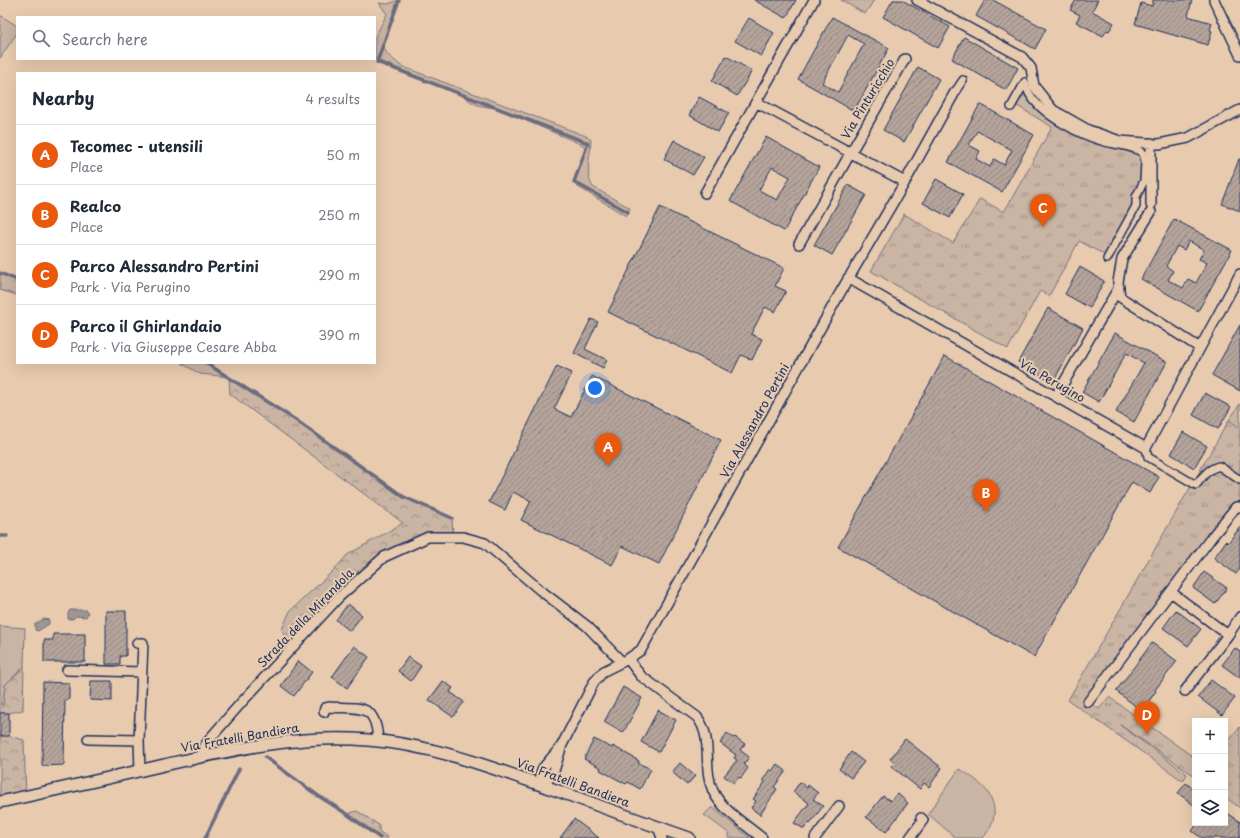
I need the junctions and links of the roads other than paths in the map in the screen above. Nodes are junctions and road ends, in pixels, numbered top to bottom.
1 (814, 0) edge
2 (917, 0) edge
3 (1214, 0) edge
4 (1240, 55) edge
5 (905, 59) dead end
6 (962, 80) dead end
7 (955, 92) joint
8 (756, 102) junction
9 (1011, 107) dead end
10 (1240, 110) edge
11 (1151, 143) junction
12 (851, 152) junction
13 (905, 182) junction
14 (705, 193) dead end
15 (799, 244) dead end
16 (1107, 259) dead end
17 (1240, 274) edge
18 (848, 278) junction
19 (1119, 287) junction
20 (1200, 348) junction
21 (1058, 391) dead end
22 (1146, 448) junction
23 (1240, 480) edge
24 (1240, 507) edge
25 (1171, 592) junction
26 (1240, 617) edge
27 (1228, 635) junction
28 (137, 643) dead end
29 (624, 660) junction
30 (67, 670) dead end
31 (142, 672) junction
32 (1185, 691) dead end
33 (1088, 702) dead end
34 (324, 712) dead end
35 (88, 739) dead end
36 (140, 740) junction
37 (378, 741) junction
38 (201, 751) dead end
39 (140, 771) junction
40 (538, 784) junction
41 (0, 802) edge
42 (839, 806) dead end
43 (921, 818) dead end
44 (658, 827) junction
45 (662, 838) edge
46 (685, 838) edge
47 (762, 838) edge
48 (815, 838) edge
49 (910, 838) edge

1 - 8 street
2 - 11 street
3 - 4 street
5 - 12 street, Via Pinturicchio
6 - 7 street
7 - 13 street, Via Alessandro Pertini
8 - 12 street, Via Pinturicchio
8 - 14 street
9 - 16 street
10 - 11 street
11 - 19 street, Via Perugino
12 - 13 street, Via Pinturicchio
12 - 15 street, Via Pinturicchio
13 - 18 street, Via Alessandro Pertini
17 - 20 street
18 - 22 street, Via Perugino
18 - 29 street, Via Alessandro Pertini
19 - 20 street
19 - 21 street, Via Perugino
20 - 22 street
22 - 23 street
24 - 25 street
25 - 27 street
25 - 33 street
26 - 27 street
27 - 32 street
28 - 31 street
29 - 38 street, Strada della Mirandola
29 - 40 street, Via Alessandro Pertini
29 - 47 street, Strada della Mirandola
30 - 31 street
31 - 36 street
34 - 37 street
35 - 36 street
36 - 39 street
37 - 39 street, Via Fratelli Bandiera
37 - 40 street, Via Fratelli Bandiera
39 - 41 street, Via Fratelli Bandiera
40 - 44 street, Via Fratelli Bandiera
42 - 48 street
43 - 49 street
44 - 45 street
44 - 46 street, Via Fratelli Bandiera

